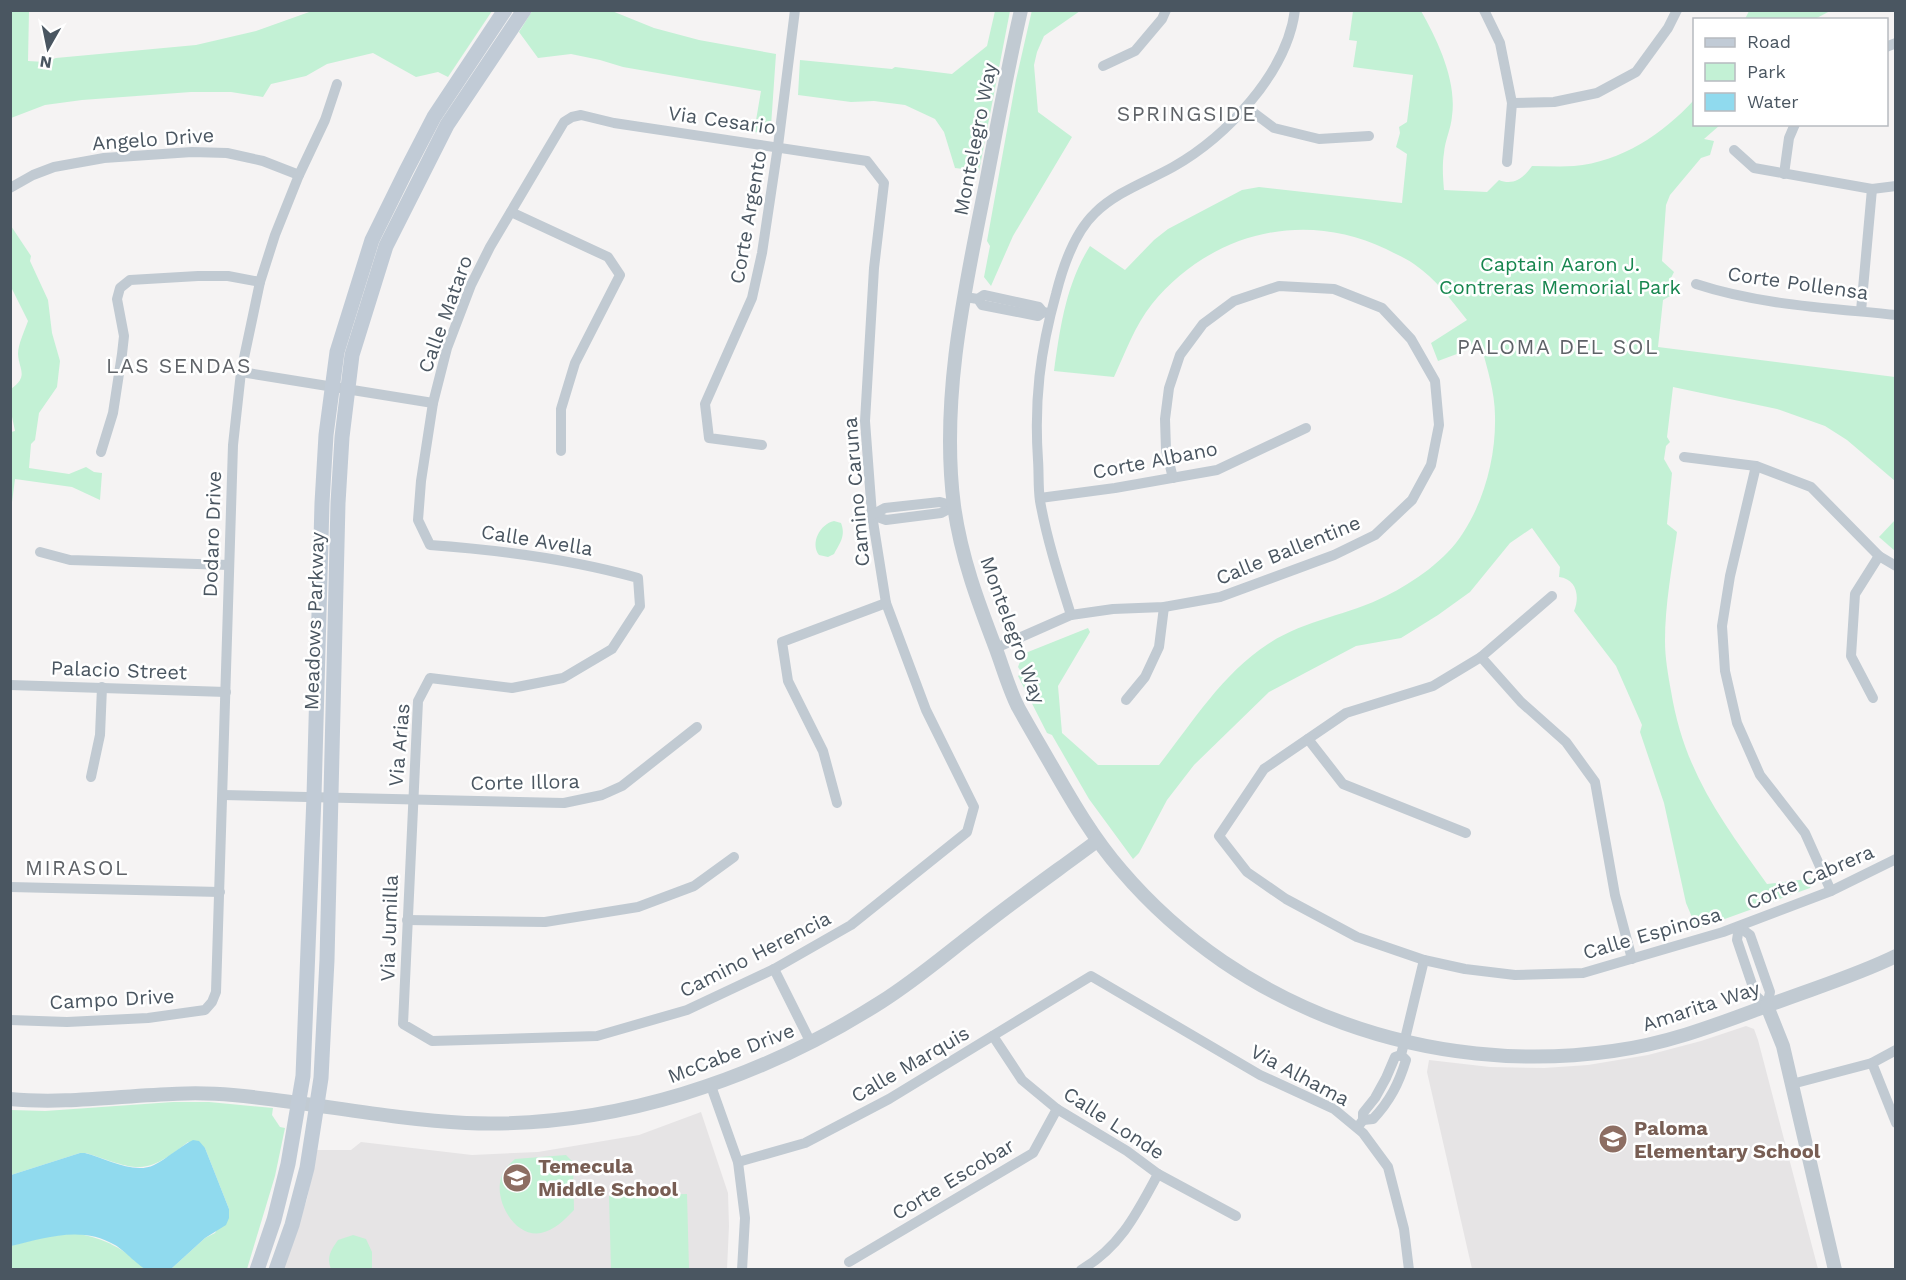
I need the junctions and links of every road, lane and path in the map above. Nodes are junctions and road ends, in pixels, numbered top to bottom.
1 (505, 10) edge
2 (524, 10) edge
3 (795, 10) edge
4 (1021, 10) edge
5 (1166, 10) edge
6 (1294, 10) edge
7 (1484, 10) edge
8 (1677, 10) edge
9 (1103, 66) dead end
10 (337, 84) dead end
11 (1512, 103) junction
12 (1246, 107) junction
13 (572, 117) joint
14 (1794, 126) edge
15 (1369, 136) dead end
16 (778, 146) junction
17 (1734, 150) dead end
18 (867, 161) joint
19 (1507, 162) dead end
20 (1784, 174) junction
21 (299, 175) junction
22 (1896, 186) edge
23 (10, 188) edge
24 (1872, 189) junction
25 (511, 212) junction
26 (260, 282) junction
27 (1696, 284) dead end
28 (971, 298) junction
29 (1861, 311) junction
30 (1047, 313) junction
31 (1896, 315) edge
32 (241, 372) junction
33 (339, 389) junction
34 (433, 403) junction
35 (1306, 428) dead end
36 (762, 445) dead end
37 (561, 451) dead end
38 (101, 452) dead end
39 (1684, 457) dead end
40 (1756, 466) junction
41 (1173, 478) junction
42 (1040, 498) junction
43 (954, 506) junction
44 (872, 515) junction
45 (430, 545) joint
46 (40, 552) dead end
47 (1879, 556) junction
48 (229, 566) junction
49 (1896, 566) edge
50 (638, 578) joint
51 (1552, 596) dead end
52 (886, 603) junction
53 (1164, 607) junction
54 (1071, 615) junction
55 (996, 648) junction
56 (1481, 657) junction
57 (10, 685) edge
58 (102, 687) junction
59 (226, 692) junction
60 (1873, 698) dead end
61 (1126, 700) dead end
62 (697, 727) dead end
63 (1308, 739) junction
64 (91, 777) dead end
65 (223, 795) junction
66 (314, 796) junction
67 (331, 796) junction
68 (412, 800) junction
69 (837, 803) dead end
70 (974, 807) joint
71 (1466, 833) dead end
72 (1097, 841) junction
73 (734, 857) dead end
74 (1896, 859) edge
75 (10, 887) edge
76 (1831, 891) junction
77 (220, 892) junction
78 (407, 920) junction
79 (1739, 927) junction
80 (1896, 956) edge
81 (1632, 959) junction
82 (1424, 960) junction
83 (774, 969) junction
84 (1091, 976) joint
85 (212, 1002) joint
86 (1767, 1006) junction
87 (10, 1020) edge
88 (993, 1036) junction
89 (432, 1041) joint
90 (811, 1043) junction
91 (1402, 1049) junction
92 (1896, 1050) edge
93 (1872, 1063) junction
94 (1792, 1084) junction
95 (711, 1086) junction
96 (10, 1100) edge
97 (299, 1104) junction
98 (317, 1106) junction
99 (1057, 1109) junction
100 (1896, 1123) edge
101 (1360, 1124) junction
102 (738, 1162) junction
103 (1158, 1174) junction
104 (1236, 1216) dead end
105 (849, 1262) dead end
106 (1098, 1265) edge
107 (257, 1269) edge
108 (276, 1269) edge
109 (742, 1269) edge
110 (1082, 1269) edge
111 (1409, 1269) edge
112 (1835, 1269) edge

1 - 33 main road, Meadows Parkway
2 - 33 main road, Meadows Parkway
3 - 16 street, Corte Argento
4 - 28 street, Montelegro Way
5 - 9 street
6 - 12 street
7 - 11 street
8 - 11 street
10 - 21 street, Dodaro Drive
11 - 19 street
12 - 15 street
12 - 30 street
13 - 16 street, Via Cesario
13 - 25 street, Calle Mataro
14 - 20 street
16 - 18 street, Via Cesario
16 - 36 street, Corte Argento
17 - 20 street
18 - 44 street, Camino Caruna
20 - 24 street
21 - 23 street, Angelo Drive
21 - 26 street, Dodaro Drive
22 - 24 street
24 - 29 street
25 - 34 street, Calle Mataro
25 - 37 street
26 - 32 street, Dodaro Drive
26 - 38 street
27 - 29 street, Corte Pollensa
28 - 30 street
28 - 43 street, Montelegro Way
29 - 31 street, Corte Pollensa
30 - 42 street
32 - 33 street
32 - 48 street, Dodaro Drive
33 - 34 street
33 - 66 main road, Meadows Parkway
33 - 67 main road, Meadows Parkway
34 - 45 street, Calle Mataro
35 - 41 street, Corte Albano
39 - 40 street
40 - 47 street
40 - 76 street
41 - 42 street, Corte Albano
41 - 53 street, Calle Ballentine
42 - 54 street
43 - 44 street
43 - 55 street, Montelegro Way
44 - 52 street, Camino Caruna
45 - 50 street, Calle Avella
46 - 48 street
47 - 49 street
47 - 60 street
48 - 59 street, Dodaro Drive
50 - 68 street, Via Arias
51 - 56 street
52 - 69 street
52 - 70 street, Camino Caruna
53 - 54 street, Calle Ballentine
53 - 61 street
54 - 55 street, Calle Ballentine
55 - 72 street, Montelegro Way
56 - 63 street
56 - 81 street
57 - 58 street, Palacio Street
58 - 59 street, Palacio Street
58 - 64 street
59 - 65 street, Dodaro Drive
62 - 68 street, Corte Illora
63 - 71 street
63 - 82 street, Calle Espinosa
65 - 66 street, Corte Illora
65 - 77 street, Dodaro Drive
66 - 67 street, Corte Illora
66 - 97 main road, Meadows Parkway
67 - 68 street, Corte Illora
67 - 98 main road, Meadows Parkway
68 - 78 street, Via Jumilla
70 - 83 street, Camino Herencia
72 - 90 street, McCabe Drive
72 - 91 street, Montelegro Way
73 - 78 street
74 - 76 street, Corte Cabrera
75 - 77 street
76 - 79 street, Corte Cabrera
77 - 85 street, Dodaro Drive
78 - 89 street, Via Jumilla
79 - 81 street, Calle Espinosa
79 - 86 street
80 - 86 street, Amarita Way
81 - 82 street, Calle Espinosa
82 - 91 street
83 - 89 street, Camino Herencia
83 - 90 street
84 - 88 street, Calle Marquis
84 - 101 street, Via Alhama
85 - 87 street, Campo Drive
86 - 91 street, Amarita Way
86 - 94 street
88 - 99 street, Calle Londe
88 - 102 street, Calle Marquis
90 - 95 street, McCabe Drive
91 - 101 street
92 - 93 street
93 - 94 street
93 - 100 street
94 - 112 street
95 - 98 street, McCabe Drive
95 - 102 street
96 - 97 street, McCabe Drive
97 - 98 street, McCabe Drive
97 - 107 main road, Meadows Parkway
98 - 108 main road, Meadows Parkway
99 - 103 street, Calle Londe
99 - 105 street, Corte Escobar
101 - 111 street, Via Alhama
102 - 109 street
103 - 104 street, Calle Londe
103 - 106 street
106 - 110 street

